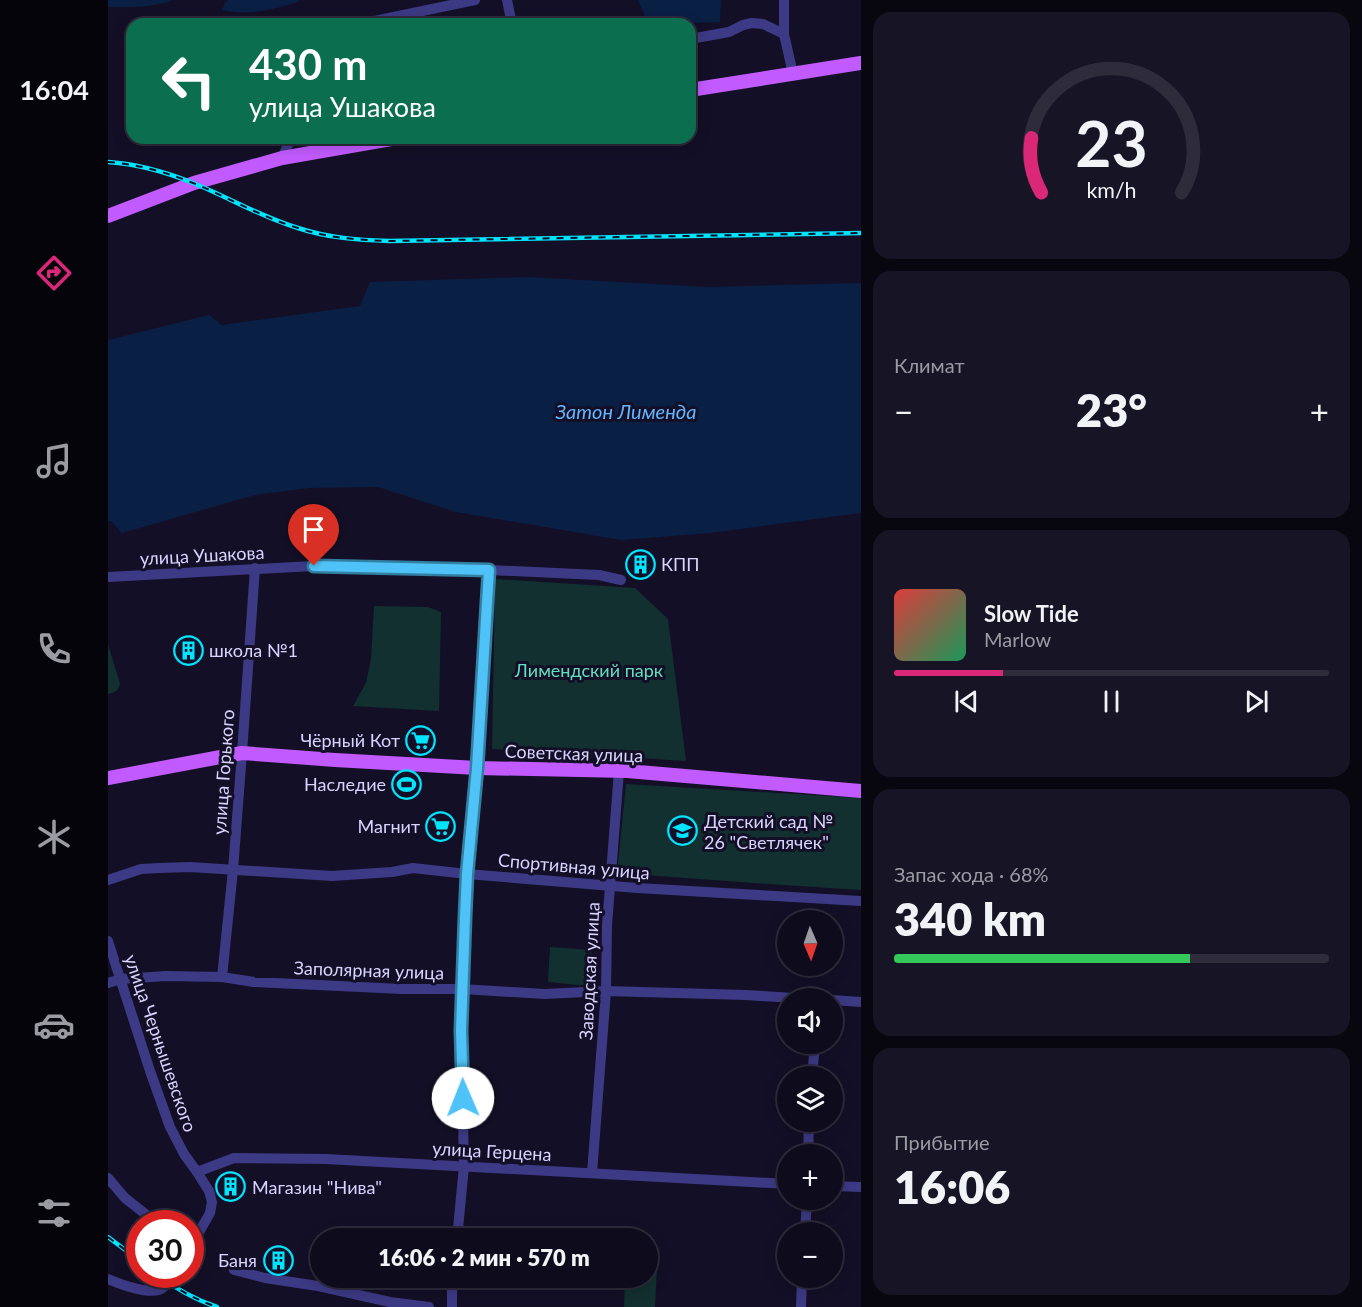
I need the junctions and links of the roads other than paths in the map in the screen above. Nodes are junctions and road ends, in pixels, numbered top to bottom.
1 (475, 0) edge
2 (507, 0) edge
3 (784, 0) edge
4 (389, 18) edge
5 (511, 18) edge
6 (784, 34) junction
7 (696, 38) edge
8 (861, 63) edge
9 (793, 74) junction
10 (696, 89) edge
11 (288, 144) edge
12 (362, 144) edge
13 (282, 158) junction
14 (108, 216) edge
15 (255, 568) junction
16 (489, 570) junction
17 (108, 577) edge
18 (621, 580) dead end
19 (242, 753) junction
20 (477, 768) junction
21 (619, 771) junction
22 (108, 778) edge
23 (861, 791) edge
24 (233, 870) junction
25 (467, 874) junction
26 (108, 880) edge
27 (610, 885) junction
28 (861, 901) edge
29 (108, 941) edge
30 (222, 977) junction
31 (121, 979) junction
32 (108, 983) edge
33 (462, 989) junction
34 (606, 991) junction
35 (777, 997) edge
36 (843, 1001) edge
37 (861, 1002) edge
38 (464, 1166) junction
39 (197, 1172) junction
40 (592, 1173) junction
41 (108, 1178) edge
42 (777, 1183) edge
43 (843, 1186) edge
44 (861, 1187) edge
45 (140, 1210) edge
46 (204, 1224) edge
47 (458, 1228) edge
48 (234, 1270) dead end
49 (108, 1279) edge
50 (126, 1285) edge
51 (134, 1288) edge
52 (162, 1288) edge
53 (452, 1288) edge
54 (802, 1288) edge
55 (429, 1307) edge
56 (452, 1307) edge
57 (801, 1307) edge

1 - 4 street
2 - 5 street
3 - 6 street
6 - 7 street
6 - 9 street
8 - 9 main road
9 - 10 main road
11 - 13 street
12 - 13 main road
13 - 14 main road
15 - 16 street, улица Ушакова
15 - 17 street, улица Ушакова
15 - 19 street, улица Горького
16 - 18 street, улица Ушакова
16 - 20 street
19 - 20 main road, Советская улица
19 - 22 main road, Советская улица
19 - 24 street, улица Горького
20 - 21 main road, Советская улица
20 - 25 street
21 - 23 main road, Советская улица
21 - 27 street, Заводская улица
24 - 25 street, Спортивная улица
24 - 26 street, Спортивная улица
24 - 30 street, улица Горького
25 - 27 street, Спортивная улица
25 - 33 street
27 - 28 street, Спортивная улица
27 - 34 street, Заводская улица
29 - 31 street, улица Чернышевского
30 - 31 street, Заполярная улица
30 - 33 street, Заполярная улица
31 - 32 street, Заполярная улица
31 - 39 street, улица Чернышевского
33 - 34 street, Заполярная улица
33 - 38 street
34 - 35 street, Заполярная улица
34 - 40 street, Заводская улица
36 - 37 street
38 - 39 street, улица Герцена
38 - 40 street, улица Герцена
38 - 47 street
39 - 46 street, улица Чернышевского
40 - 42 street, улица Герцена
41 - 45 street
43 - 44 street
48 - 55 street
49 - 50 street
51 - 52 street
53 - 56 street
54 - 57 street

